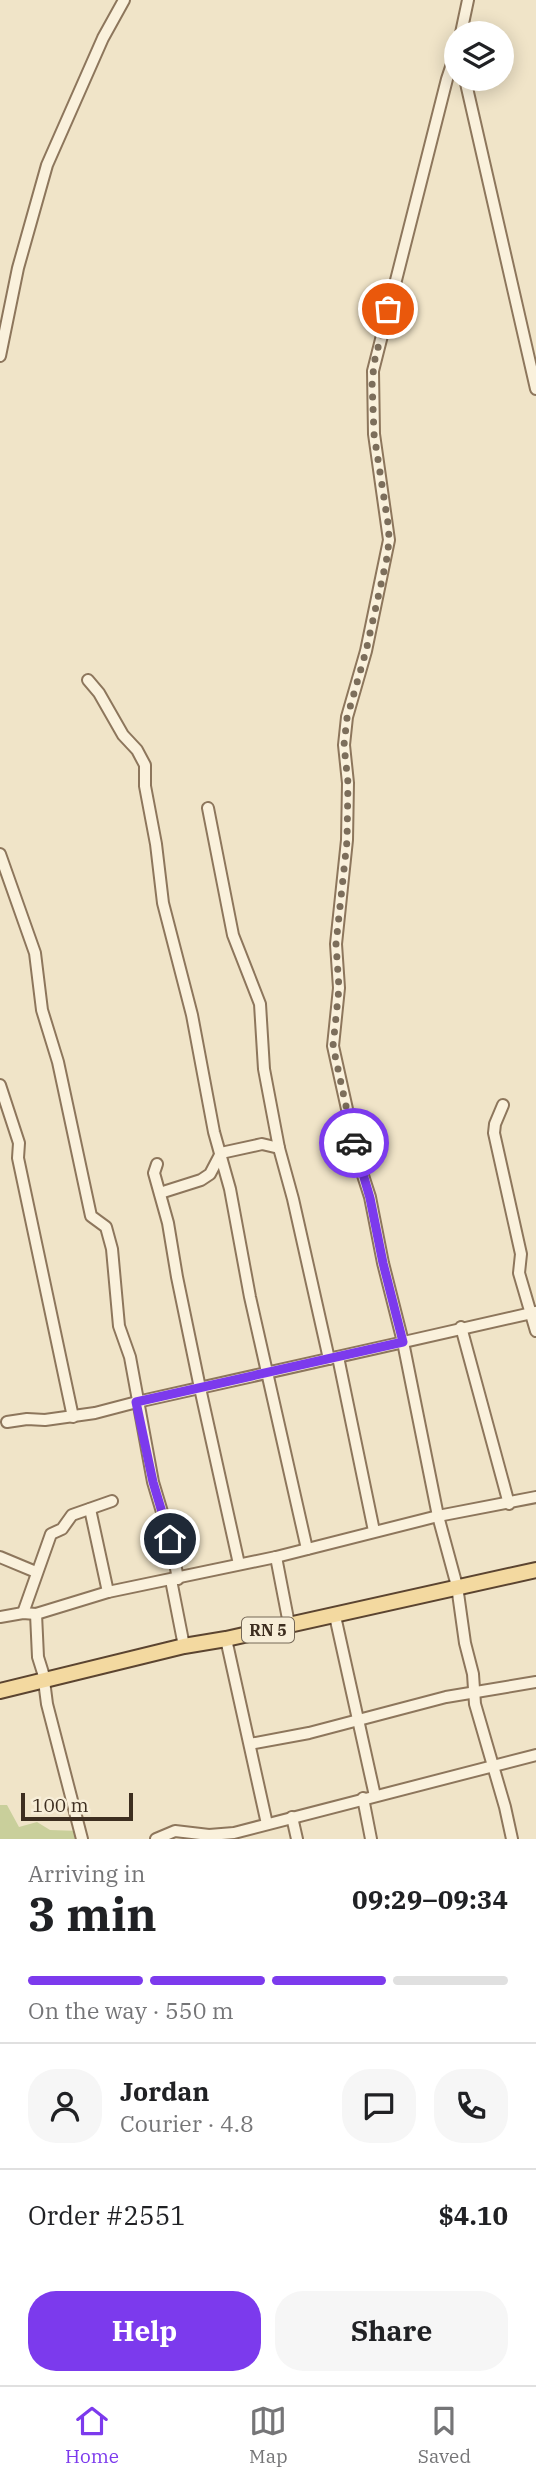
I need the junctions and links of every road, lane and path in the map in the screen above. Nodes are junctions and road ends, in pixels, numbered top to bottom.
1 (124, 0) edge
2 (468, 0) edge
3 (463, 21) edge
4 (444, 91) edge
5 (468, 91) edge
6 (0, 356) edge
7 (536, 389) edge
8 (88, 680) dead end
9 (208, 808) dead end
10 (0, 854) edge
11 (0, 1085) edge
12 (503, 1105) dead end
13 (279, 1148) junction
14 (221, 1153) junction
15 (157, 1164) dead end
16 (160, 1193) junction
17 (533, 1312) edge
18 (461, 1327) junction
19 (536, 1331) edge
20 (403, 1342) junction
21 (334, 1358) junction
22 (268, 1372) junction
23 (200, 1388) junction
24 (136, 1402) junction
25 (73, 1417) junction
26 (7, 1422) dead end
27 (536, 1497) edge
28 (112, 1502) dead end
29 (509, 1504) junction
30 (90, 1509) junction
31 (438, 1516) junction
32 (374, 1531) junction
33 (307, 1549) junction
34 (0, 1557) edge
35 (276, 1557) junction
36 (239, 1564) junction
37 (536, 1570) edge
38 (36, 1572) junction
39 (175, 1579) junction
40 (457, 1586) junction
41 (108, 1592) junction
42 (23, 1613) junction
43 (36, 1614) junction
44 (335, 1616) junction
45 (0, 1617) edge
46 (289, 1625) junction
47 (226, 1639) junction
48 (184, 1646) junction
49 (44, 1680) junction
50 (536, 1682) edge
51 (0, 1691) edge
52 (474, 1692) junction
53 (357, 1718) junction
54 (250, 1744) junction
55 (536, 1755) edge
56 (492, 1766) junction
57 (369, 1797) junction
58 (292, 1817) junction
59 (77, 1822) junction
60 (267, 1824) junction
61 (225, 1837) edge
62 (82, 1839) edge
63 (90, 1839) edge
64 (156, 1839) edge
65 (297, 1839) edge
66 (371, 1839) edge
67 (512, 1839) edge

1 - 6 street
2 - 3 street
4 - 20 street
5 - 7 street
8 - 14 street
9 - 13 street
10 - 24 street
11 - 25 street
12 - 17 street
13 - 14 street
13 - 21 street
14 - 16 street
14 - 22 street
15 - 16 street
16 - 23 street
17 - 18 street
17 - 19 street
18 - 20 street
18 - 29 street
20 - 21 street
20 - 31 street
21 - 22 street
21 - 32 street
22 - 23 street
22 - 33 street
23 - 24 street
23 - 36 street
24 - 25 street
24 - 39 street
25 - 26 street
27 - 29 street
28 - 30 street
29 - 31 street
30 - 38 street
30 - 41 street
31 - 32 street
31 - 40 street
32 - 33 street
33 - 35 street
34 - 38 street
35 - 36 street
35 - 46 street
36 - 39 street
37 - 40 main road, RN 5
38 - 42 street
39 - 41 street
39 - 48 street
40 - 44 main road, RN 5
40 - 52 street
41 - 43 street
42 - 43 street
42 - 45 street
43 - 49 street
44 - 46 main road, RN 5
44 - 53 street
46 - 47 main road, RN 5
47 - 48 main road, RN 5
47 - 54 street
48 - 49 main road, RN 5
49 - 51 main road, RN 5
49 - 59 street
50 - 52 street
52 - 53 street
52 - 56 street
53 - 54 street
53 - 57 street
54 - 60 street
55 - 56 street
56 - 57 street
56 - 67 street
57 - 58 street
57 - 66 street
58 - 60 street
58 - 65 street
59 - 62 street
59 - 63 street
60 - 61 street
61 - 64 street

